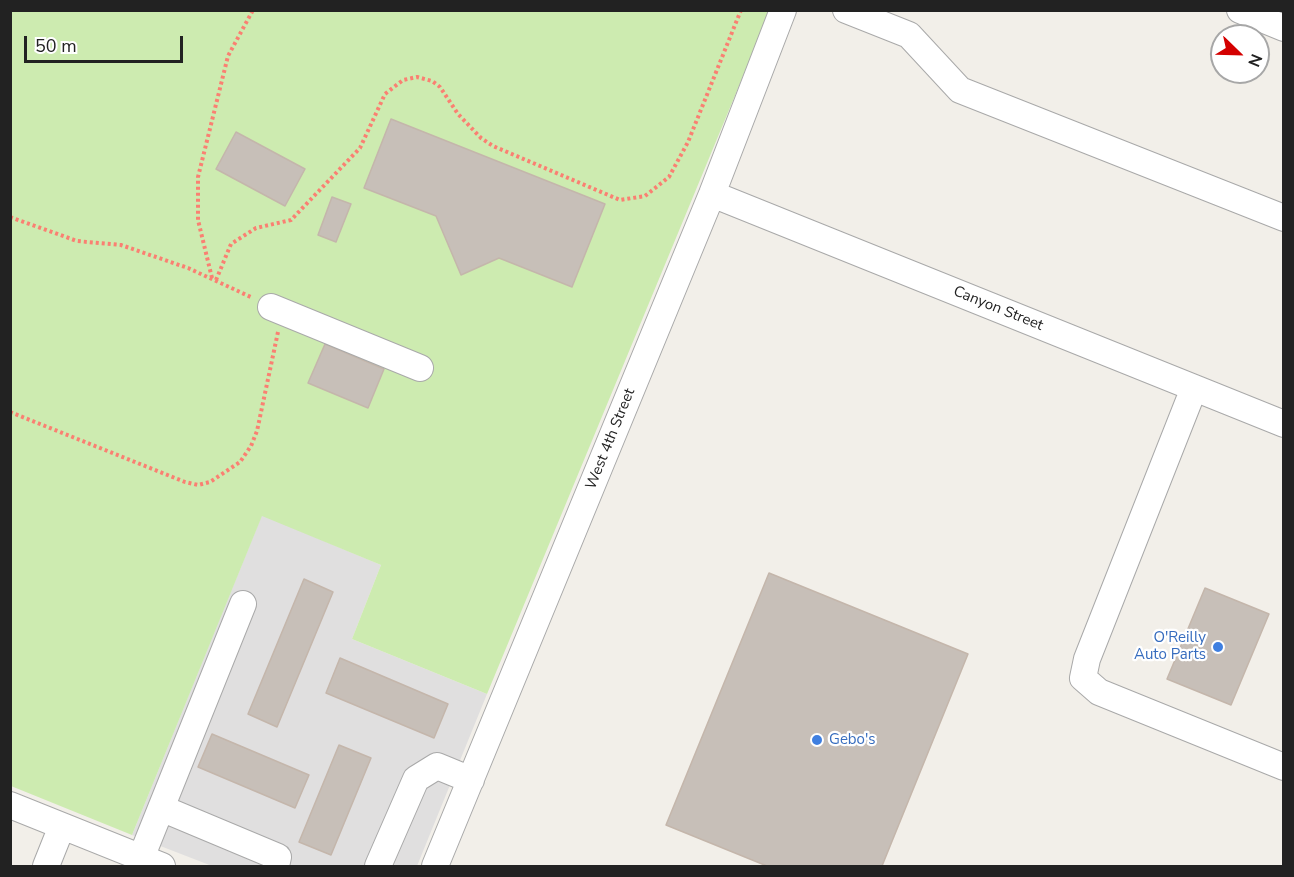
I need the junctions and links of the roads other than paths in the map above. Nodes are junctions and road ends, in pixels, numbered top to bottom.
1 (783, 10) edge
2 (846, 10) edge
3 (1240, 10) edge
4 (1284, 28) edge
5 (712, 194) junction
6 (1284, 218) edge
7 (271, 306) road end
8 (420, 368) dead end
9 (1194, 388) junction
10 (1284, 424) edge
11 (243, 604) dead end
12 (1284, 767) edge
13 (471, 780) junction
14 (10, 805) edge
15 (161, 808) junction
16 (62, 826) junction
17 (152, 862) edge
18 (437, 866) edge
19 (46, 867) edge
20 (276, 867) edge
21 (378, 867) edge

1 - 5 street, West 4th Street
2 - 6 street
3 - 4 street
5 - 9 street, Canyon Street
5 - 13 street, West 4th Street
7 - 8 street
9 - 10 street, Canyon Street
9 - 12 street
11 - 15 street
13 - 18 street, West 4th Street
13 - 21 street
14 - 16 street
15 - 17 street
15 - 20 street
16 - 17 street
16 - 19 street

